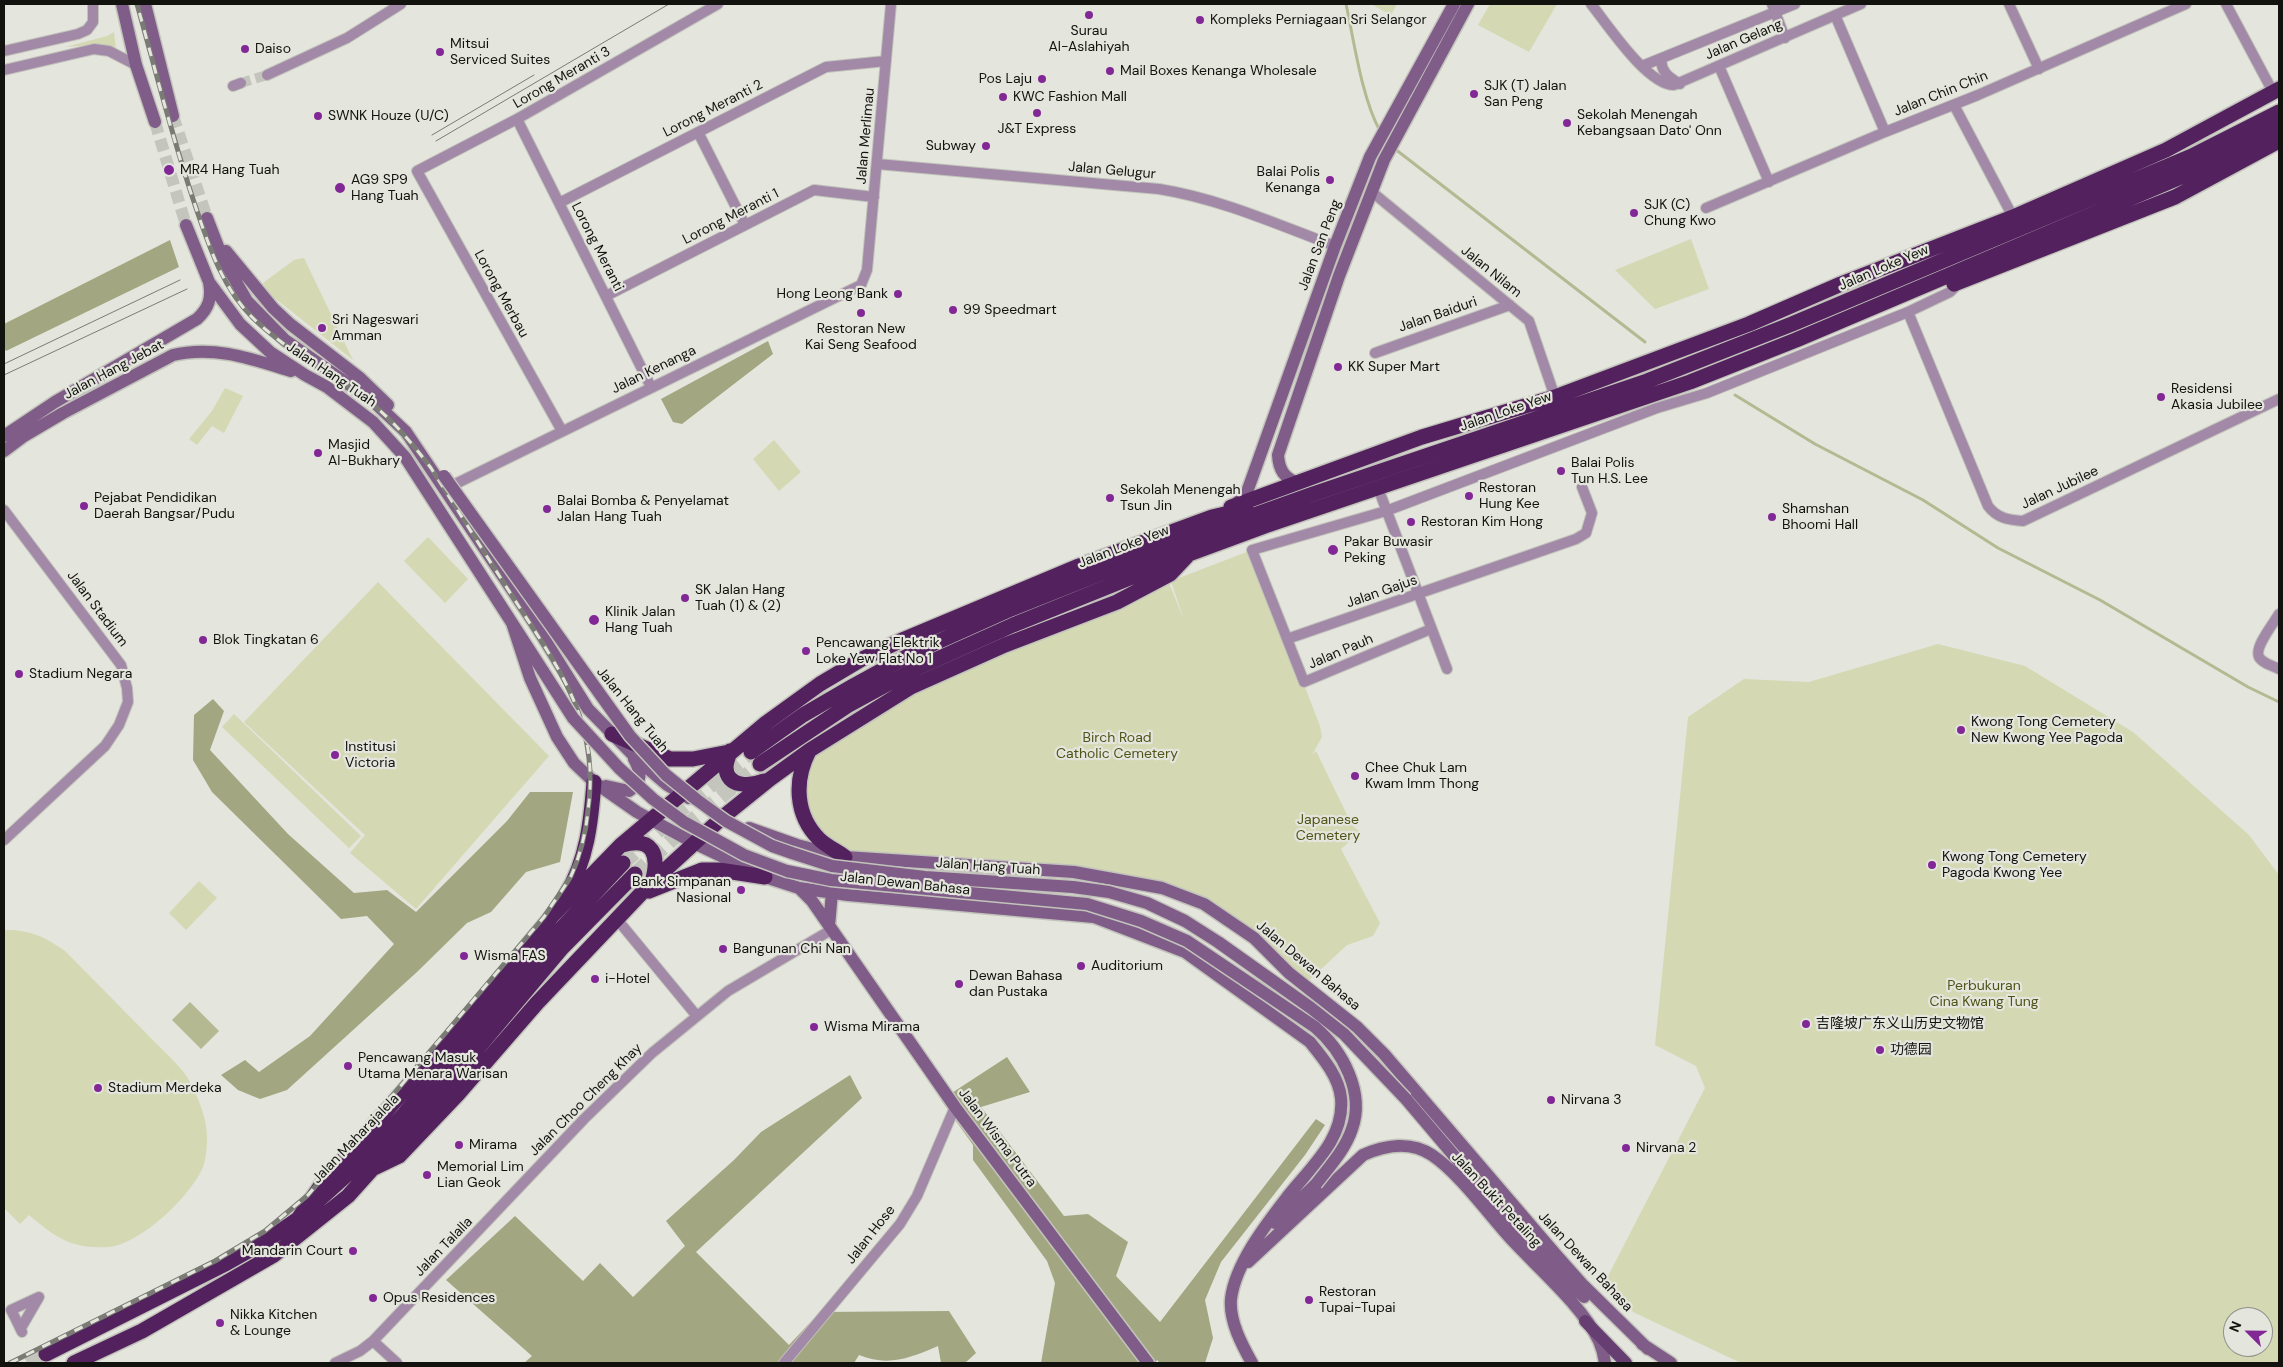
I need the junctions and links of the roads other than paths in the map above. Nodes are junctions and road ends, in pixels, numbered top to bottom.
1 (93, 4) edge
2 (122, 4) edge
3 (145, 4) edge
4 (401, 4) edge
5 (718, 4) edge
6 (891, 4) edge
7 (1454, 4) edge
8 (1468, 4) edge
9 (1591, 4) edge
10 (1795, 4) edge
11 (1861, 4) edge
12 (2009, 4) edge
13 (2186, 4) edge
14 (2226, 4) edge
15 (1773, 8) edge
16 (1835, 15) junction
17 (1785, 38) junction
18 (4, 51) edge
19 (1662, 58) junction
20 (886, 61) junction
21 (136, 65) junction
22 (1642, 66) junction
23 (1719, 66) junction
24 (2039, 69) junction
25 (4, 70) edge
26 (267, 75) tunnel mouth
27 (1680, 84) junction
28 (2276, 91) edge
29 (1954, 105) junction
30 (2279, 112) edge
31 (173, 116) tunnel mouth
32 (517, 119) junction
33 (155, 122) tunnel mouth
34 (2279, 127) edge
35 (698, 132) junction
36 (1884, 132) junction
37 (2279, 141) edge
38 (2195, 163) junction
39 (877, 164) junction
40 (417, 171) joint
41 (1770, 182) junction
42 (1372, 192) junction
43 (874, 197) junction
44 (559, 203) junction
45 (1706, 208) dead end
46 (2013, 217) junction
47 (207, 218) tunnel mouth
48 (186, 225) tunnel mouth
49 (745, 225) junction
50 (1356, 232) junction
51 (212, 233) junction
52 (1954, 242) junction
53 (1335, 246) junction
54 (867, 270) joint
55 (1339, 276) junction
56 (209, 282) junction
57 (1960, 282) junction
58 (1887, 284) junction
59 (1911, 291) junction
60 (606, 296) junction
61 (1510, 305) junction
62 (1908, 312) junction
63 (1379, 351) dead end
64 (305, 376) junction
65 (651, 387) junction
66 (1555, 398) junction
67 (2279, 399) edge
68 (562, 431) junction
69 (4, 436) edge
70 (1264, 442) junction
71 (1281, 445) junction
72 (4, 450) edge
73 (1298, 482) junction
74 (1378, 488) junction
75 (1582, 488) dead end
76 (444, 489) junction
77 (1310, 495) junction
78 (1235, 505) junction
79 (4, 510) edge
80 (1386, 512) junction
81 (1212, 517) junction
82 (474, 533) junction
83 (461, 543) junction
84 (1189, 554) junction
85 (1417, 595) junction
86 (2279, 614) edge
87 (512, 623) junction
88 (1431, 629) junction
89 (1287, 639) junction
90 (1447, 669) dead end
91 (2279, 669) edge
92 (612, 734) junction
93 (810, 750) junction
94 (630, 752) junction
95 (730, 752) junction
96 (770, 779) junction
97 (594, 782) junction
98 (680, 794) junction
99 (724, 816) junction
100 (650, 820) junction
101 (4, 840) edge
102 (694, 843) junction
103 (621, 845) junction
104 (845, 857) junction
105 (623, 863) tunnel mouth
106 (635, 874) tunnel mouth
107 (765, 877) junction
108 (652, 882) junction
109 (799, 888) junction
110 (832, 892) junction
111 (640, 895) junction
112 (554, 915) junction
113 (616, 918) junction
114 (830, 928) junction
115 (1289, 973) junction
116 (1268, 1012) junction
117 (696, 1015) junction
118 (1406, 1099) joint
119 (955, 1107) junction
120 (374, 1168) junction
121 (534, 1172) joint
122 (298, 1219) junction
123 (1522, 1236) junction
124 (1257, 1240) junction
125 (1240, 1269) junction
126 (1573, 1305) junction
127 (1585, 1321) junction
128 (374, 1341) junction
129 (1244, 1348) junction
130 (1648, 1349) junction
131 (46, 1354) tunnel mouth
132 (74, 1363) edge
133 (334, 1363) edge
134 (397, 1363) edge
135 (784, 1363) edge
136 (1148, 1363) edge
137 (1246, 1363) edge
138 (1252, 1363) edge
139 (1605, 1363) edge
140 (1626, 1363) edge
141 (1671, 1363) edge

1 - 18 street
2 - 21 main road
3 - 31 main road
4 - 26 street
5 - 32 street, Lorong Meranti 3
6 - 20 street, Jalan Merlimau
7 - 53 main road, Jalan San Peng
8 - 42 main road, Jalan San Peng
9 - 22 street
10 - 15 street, Jalan Gelang
11 - 16 street, Jalan Gelang
12 - 24 street
13 - 24 street, Jalan Chin Chin
14 - 28 street
15 - 17 street
15 - 19 street, Jalan Gelang
16 - 17 street, Jalan Gelang
16 - 36 street
17 - 23 street, Jalan Gelang
19 - 22 street, Jalan Gelang
19 - 27 street
20 - 35 street, Lorong Meranti 2
20 - 39 street, Jalan Merlimau
21 - 25 street
21 - 33 main road
22 - 27 street
23 - 27 street, Jalan Gelang
23 - 41 street
24 - 29 street, Jalan Chin Chin
28 - 46 highway
29 - 36 street, Jalan Chin Chin
29 - 46 street
30 - 38 highway, Jalan Loke Yew
32 - 40 street, Lorong Meranti 3
32 - 44 street, Lorong Meranti
34 - 38 highway, Jalan Loke Yew
35 - 44 street, Lorong Meranti 2
35 - 49 street
36 - 41 street, Jalan Chin Chin
37 - 57 highway
38 - 58 highway, Jalan Loke Yew
38 - 59 highway, Jalan Loke Yew
39 - 43 street, Jalan Merlimau
39 - 53 street, Jalan Gelugur
40 - 68 street, Lorong Merbau
41 - 45 street, Jalan Chin Chin
42 - 50 main road, Jalan San Peng
42 - 61 street, Jalan Nilam
43 - 49 street, Lorong Meranti 1
43 - 54 street, Jalan Merlimau
44 - 60 street, Lorong Meranti
46 - 52 highway
47 - 51 main road, Jalan Hang Tuah
48 - 56 main road, Jalan Hang Tuah
49 - 60 street, Lorong Meranti 1
50 - 53 main road
50 - 55 main road, Jalan San Peng
51 - 76 main road, Jalan Hang Tuah
51 - 118 main road, Jalan Hang Tuah, bridge
52 - 58 highway
52 - 66 highway
53 - 55 main road
53 - 70 main road, Jalan San Peng
54 - 65 street, Jalan Kenanga
55 - 71 main road, Jalan San Peng
56 - 64 main road, Jalan Hang Tuah
56 - 69 main road, Jalan Hang Jebat
57 - 59 highway
57 - 62 street
58 - 77 highway, Jalan Loke Yew
59 - 74 highway, Jalan Loke Yew
60 - 65 street, Lorong Meranti
61 - 63 street, Jalan Baiduri
61 - 66 street, Jalan Nilam
62 - 67 street, Jalan Jubilee
62 - 80 street
64 - 72 main road, Jalan Hang Jebat
64 - 83 main road, Jalan Hang Tuah
65 - 68 street, Jalan Kenanga
66 - 73 highway
68 - 76 street, Jalan Kenanga
70 - 71 main road
70 - 78 main road, Jalan San Peng
71 - 73 main road, Jalan San Peng
73 - 78 highway
74 - 80 street
74 - 84 highway, Jalan Loke Yew
75 - 85 street, Jalan Gajus
76 - 82 main road, Jalan Hang Tuah
77 - 81 highway
77 - 84 highway, Jalan Loke Yew
78 - 81 highway
79 - 101 street, Jalan Stadium
80 - 85 street
80 - 89 street
81 - 95 highway
82 - 83 main road
82 - 92 main road, Jalan Hang Tuah
83 - 87 main road, Jalan Hang Tuah
84 - 93 highway
85 - 88 street
85 - 89 street, Jalan Gajus
86 - 91 street
87 - 97 main road, Jalan Hang Tuah
87 - 124 main road, Jalan Hang Tuah, bridge
88 - 89 street, Jalan Pauh
88 - 90 street
92 - 94 main road, Jalan Hang Tuah
92 - 95 highway
93 - 96 highway
93 - 104 highway
94 - 97 main road
94 - 98 main road, Jalan Hang Tuah
95 - 96 highway
95 - 98 highway
96 - 99 highway
97 - 100 main road, Jalan Hang Tuah
97 - 112 highway
98 - 99 main road, Jalan Dewan Bahasa
98 - 100 highway
99 - 102 highway
99 - 104 main road, Jalan Dewan Bahasa
100 - 102 main road, Jalan Dewan Bahasa
100 - 103 highway
102 - 107 main road, Jalan Dewan Bahasa
102 - 108 highway
103 - 108 highway
103 - 112 highway
104 - 115 main road, Jalan Dewan Bahasa
105 - 122 highway, Jalan Maharajalela
106 - 120 highway
107 - 109 main road, Jalan Dewan Bahasa
107 - 111 highway
108 - 111 highway
109 - 110 main road, Jalan Dewan Bahasa
109 - 114 main road, Jalan Wisma Putra
110 - 114 main road
110 - 116 main road, Jalan Dewan Bahasa
111 - 113 highway
112 - 122 highway
113 - 117 street
113 - 120 highway
114 - 117 street, Jalan Choo Cheng Khay
114 - 119 main road, Jalan Wisma Putra
115 - 116 main road
115 - 130 main road, Jalan Dewan Bahasa
116 - 124 main road, Jalan Dewan Bahasa
117 - 121 street, Jalan Choo Cheng Khay
118 - 123 main road, Jalan Dewan Bahasa
119 - 135 street, Jalan Hose
119 - 136 main road, Jalan Wisma Putra
120 - 132 highway
121 - 128 street, Jalan Talalla
122 - 131 highway, Jalan Maharajalela
123 - 126 main road
123 - 130 main road, Jalan Dewan Bahasa
124 - 125 main road, Jalan Dewan Bahasa
125 - 126 main road, Jalan Bukit Petaling
125 - 129 main road, Jalan Dewan Bahasa
126 - 127 main road, Jalan Bukit Petaling
127 - 139 main road, Jalan Bukit Petaling
127 - 140 main road
128 - 133 street, Jalan Talalla
128 - 134 street
129 - 137 main road
129 - 138 main road, Jalan Dewan Bahasa
130 - 141 main road, Jalan Dewan Bahasa

